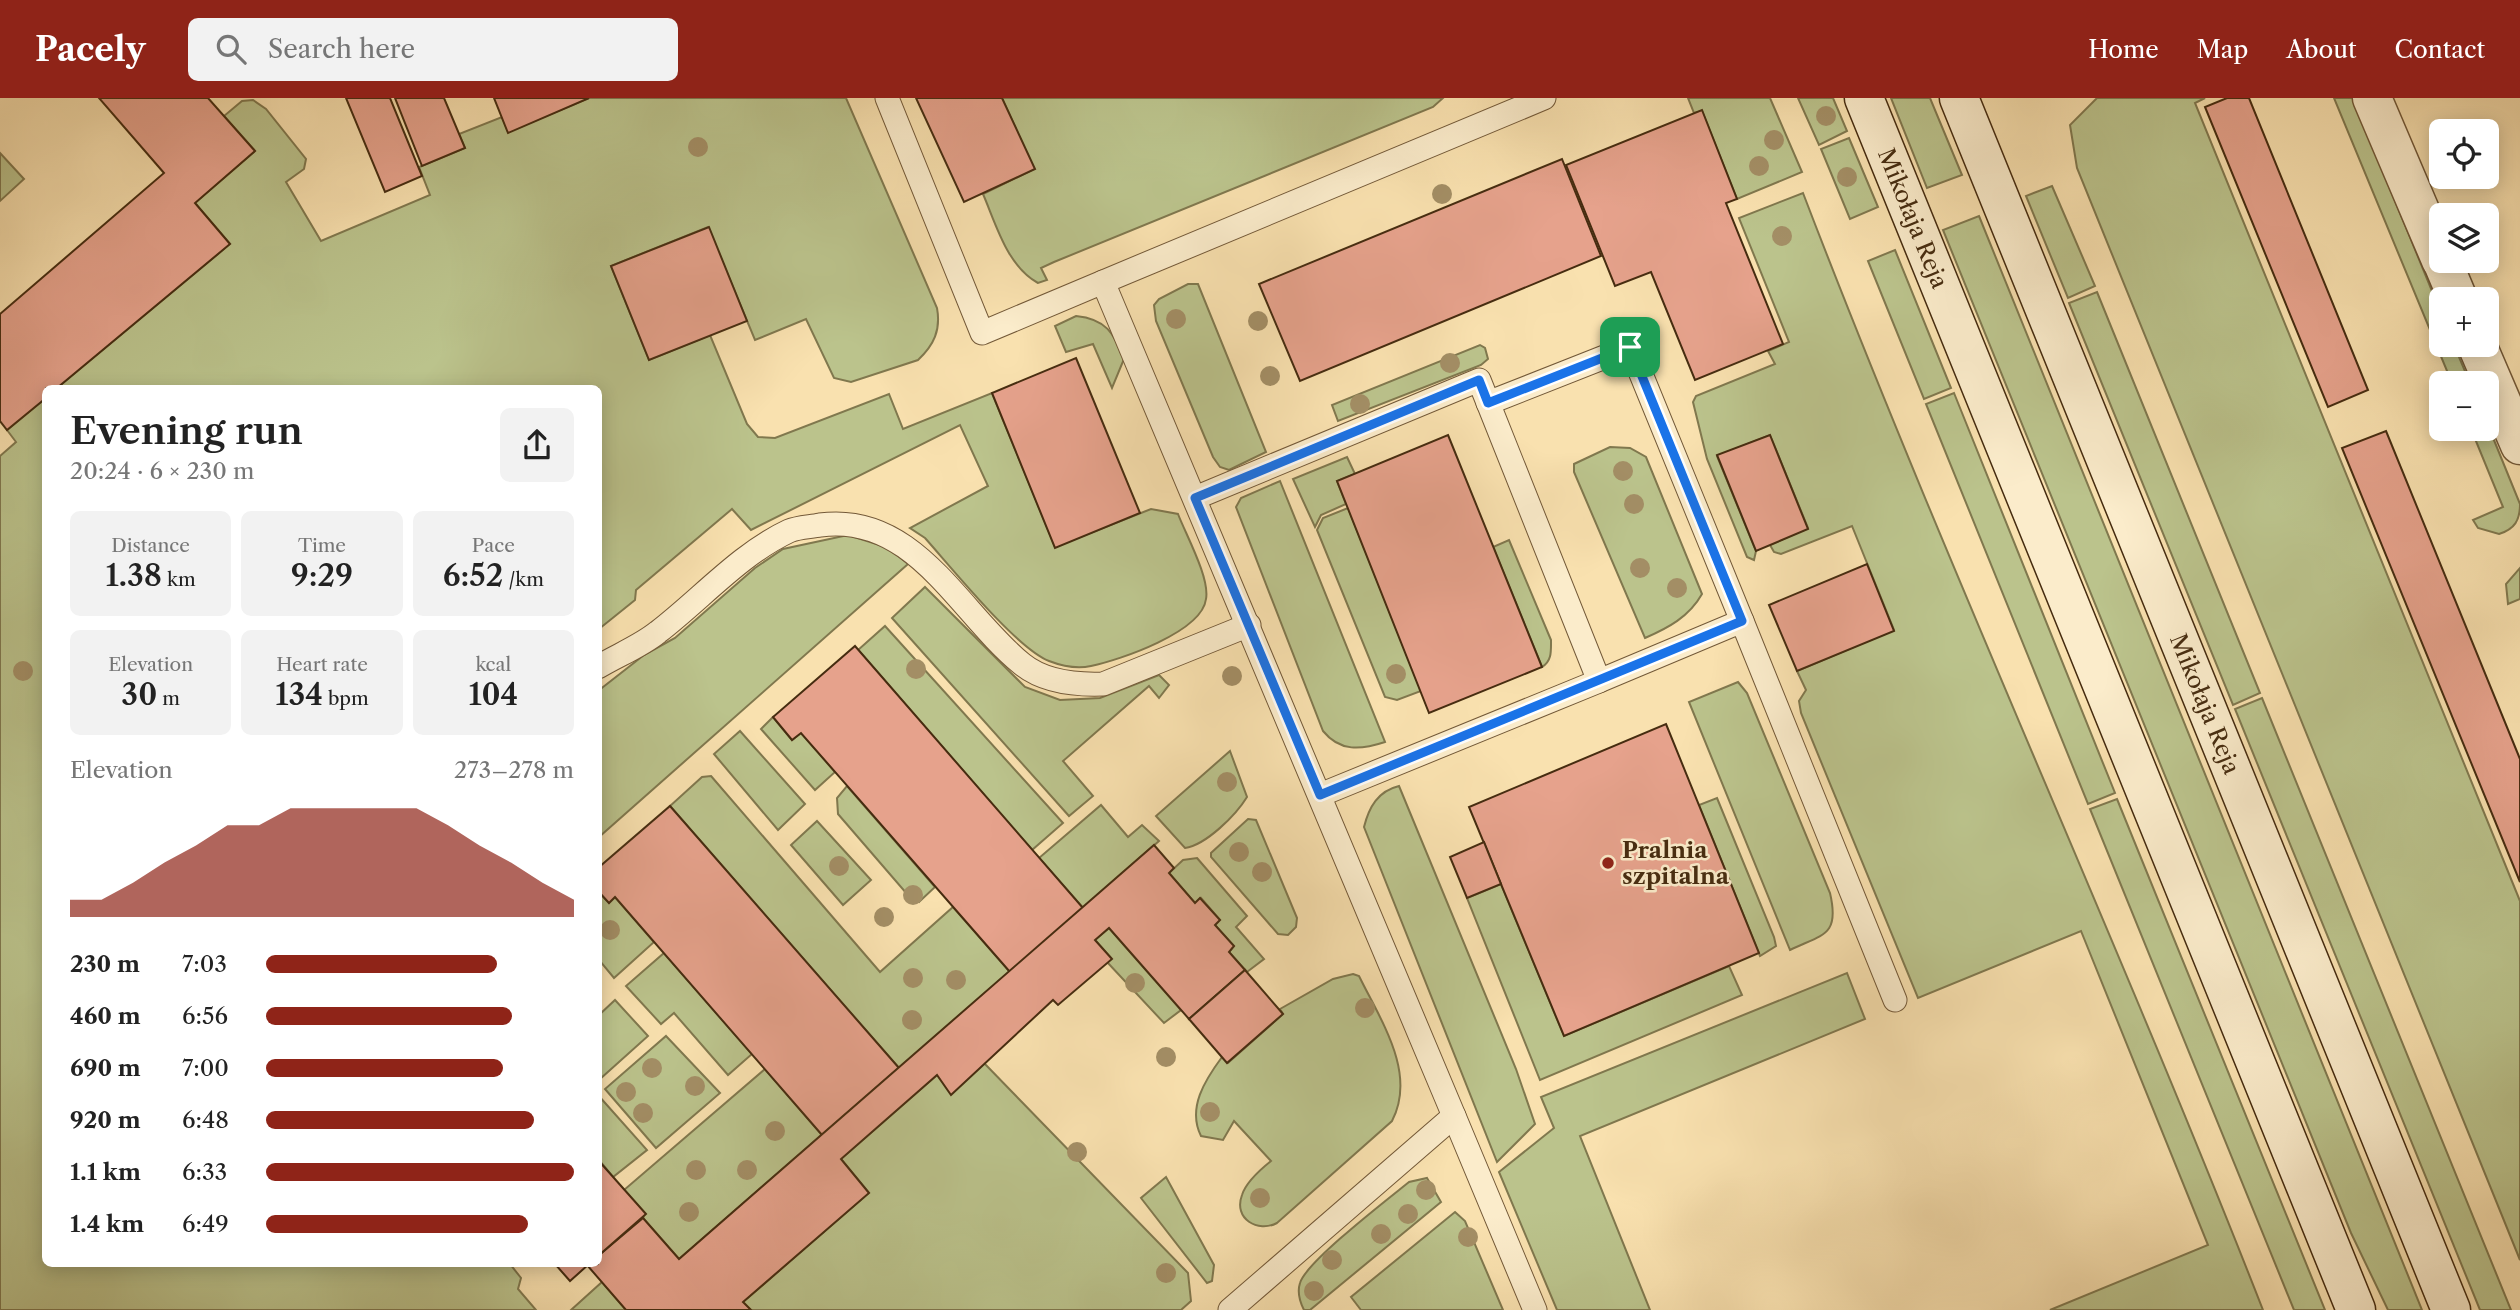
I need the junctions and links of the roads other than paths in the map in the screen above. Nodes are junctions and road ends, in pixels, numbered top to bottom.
1 (887, 98) edge
2 (1544, 98) edge
3 (1864, 98) edge
4 (2372, 98) edge
5 (1963, 99) edge
6 (2429, 230) edge
7 (1103, 282) junction
8 (2482, 357) edge
9 (1488, 403) junction
10 (2520, 445) edge
11 (1195, 498) junction
12 (1742, 621) junction
13 (1249, 625) junction
14 (602, 665) edge
15 (1600, 681) junction
16 (1320, 795) junction
17 (1895, 1000) dead end
18 (1454, 1116) junction
19 (1230, 1310) edge
20 (1535, 1310) edge
21 (2356, 1310) edge
22 (2451, 1310) edge

1 - 7 lane
2 - 7 lane
3 - 21 street, Mikołaja Reja
4 - 6 street
5 - 22 street, Mikołaja Reja
7 - 11 lane
8 - 10 street
9 - 11 lane
9 - 12 lane
9 - 15 lane
11 - 13 lane
12 - 15 lane
12 - 17 lane
13 - 14 lane
13 - 16 lane
15 - 16 lane
16 - 18 lane
18 - 19 lane
18 - 20 lane

